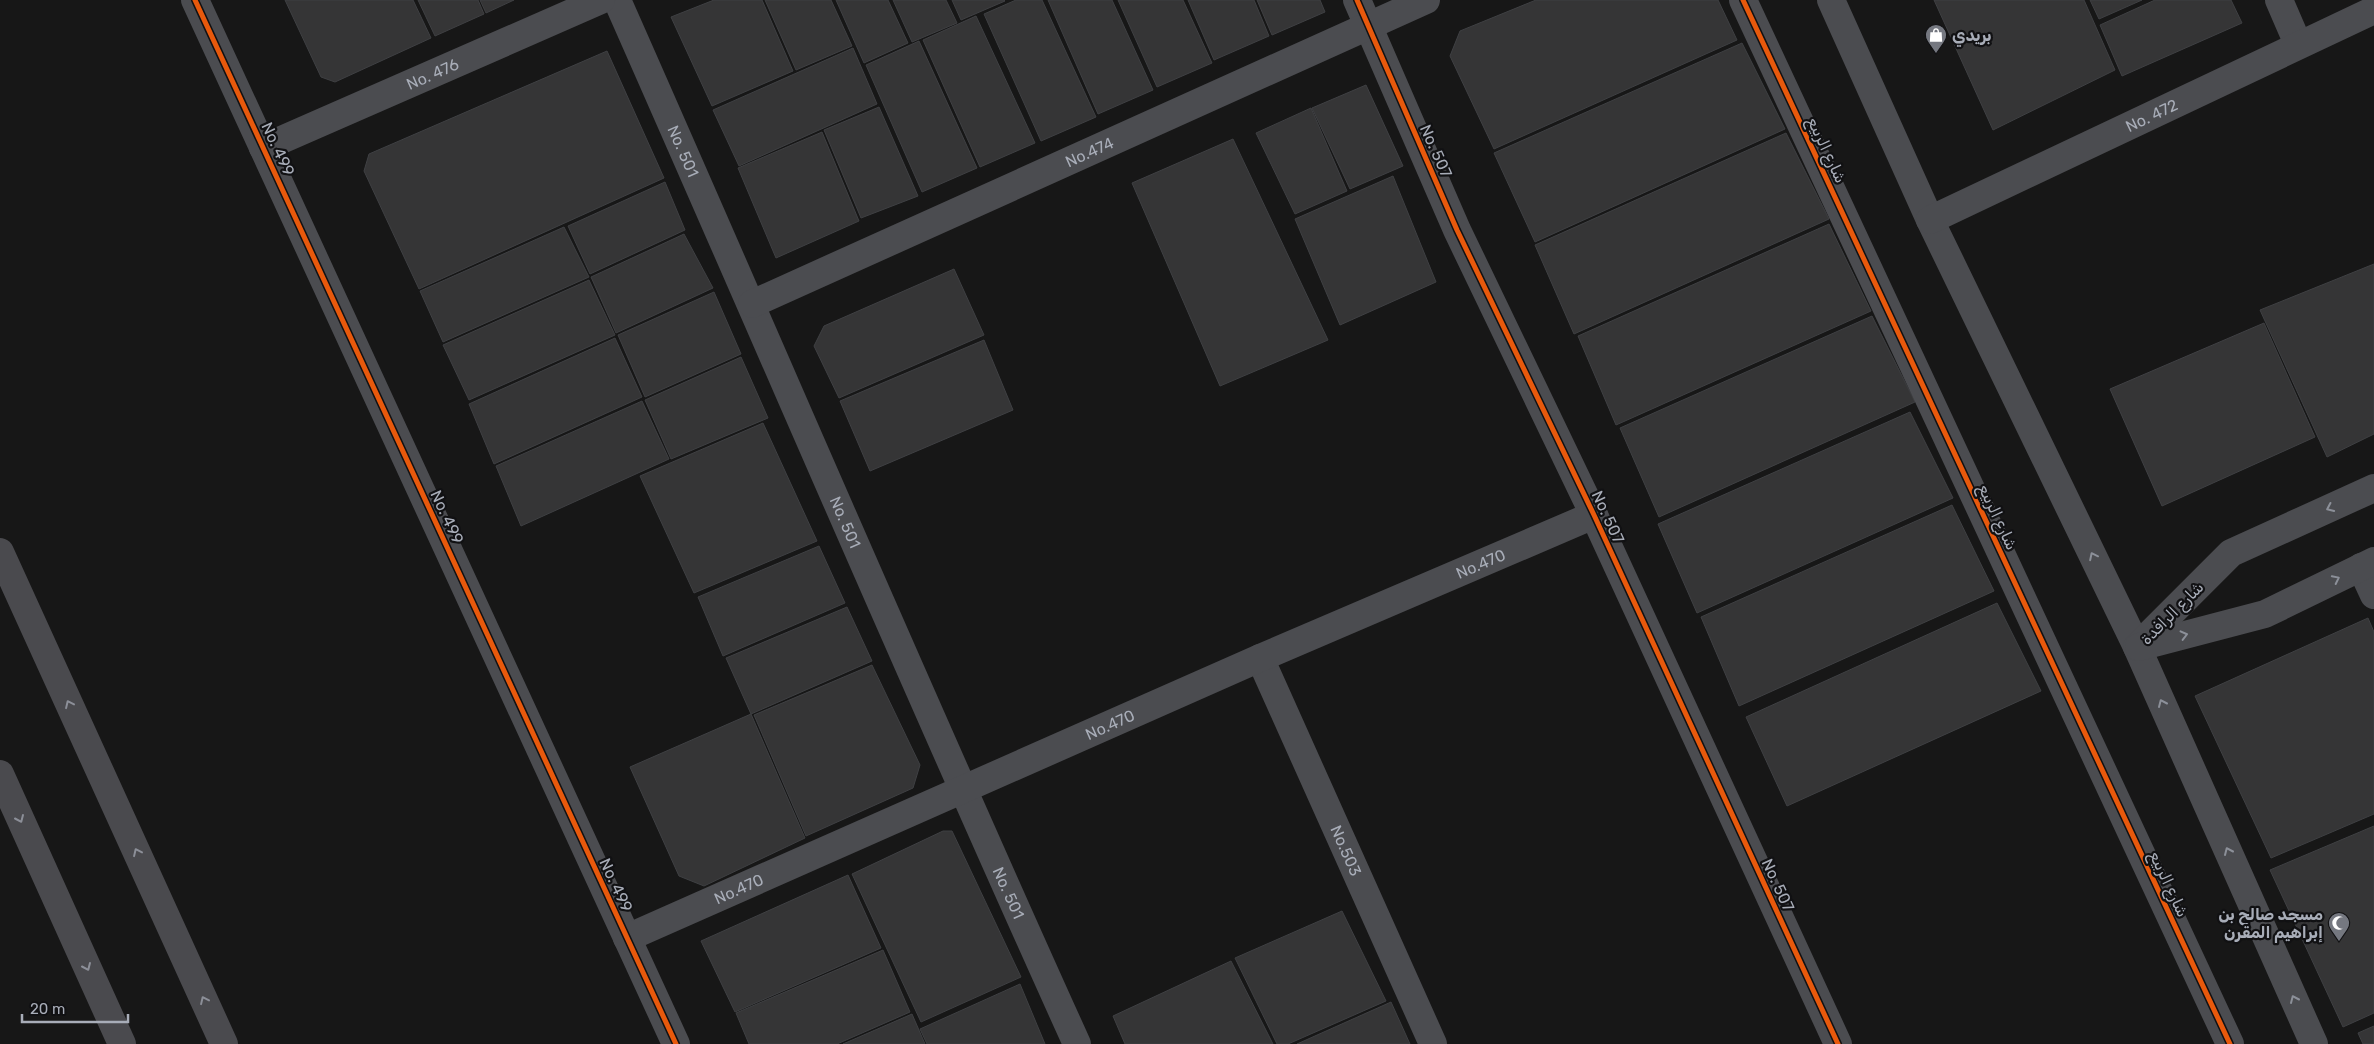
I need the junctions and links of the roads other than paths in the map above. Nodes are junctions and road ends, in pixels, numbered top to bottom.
1 (195, 0) edge
2 (601, 0) edge
3 (617, 0) edge
4 (1357, 0) edge
5 (1426, 0) edge
6 (1743, 0) edge
7 (1831, 0) edge
8 (2279, 0) edge
9 (2374, 10) edge
10 (1368, 26) junction
11 (2298, 44) junction
12 (263, 148) junction
13 (1930, 220) junction
14 (752, 304) junction
15 (2374, 488) edge
16 (1594, 515) junction
17 (0, 552) edge
18 (2367, 564) edge
19 (2374, 595) edge
20 (2137, 647) junction
21 (1260, 658) junction
22 (0, 774) edge
23 (962, 790) junction
24 (627, 938) junction
25 (122, 1044) edge
26 (224, 1044) edge
27 (676, 1044) edge
28 (1077, 1044) edge
29 (1433, 1044) edge
30 (1838, 1044) edge
31 (2230, 1044) edge
32 (2314, 1044) edge

1 - 12 street, No. 499
2 - 12 street, No. 476
3 - 14 street, No. 501
4 - 10 street, No. 507
5 - 10 street, No.474
6 - 31 street, شارع الربيع
7 - 13 street
8 - 11 street
9 - 11 street, No. 472
10 - 14 street, No.474
10 - 16 street, No. 507
11 - 13 street, No. 472
12 - 24 street, No. 499
20 -> 13 street
14 - 23 street, No. 501
15 -> 20 street, شارع الرافدة
16 - 21 street, No.470
16 - 30 street, No. 507
26 -> 17 street
18 - 19 street
20 -> 18 street, شارع الرافدة
32 -> 20 street
21 - 23 street, No.470
21 - 29 street, No.503
22 -> 25 street
23 - 24 street, No.470
23 - 28 street, No. 501
24 - 27 street, No. 499

